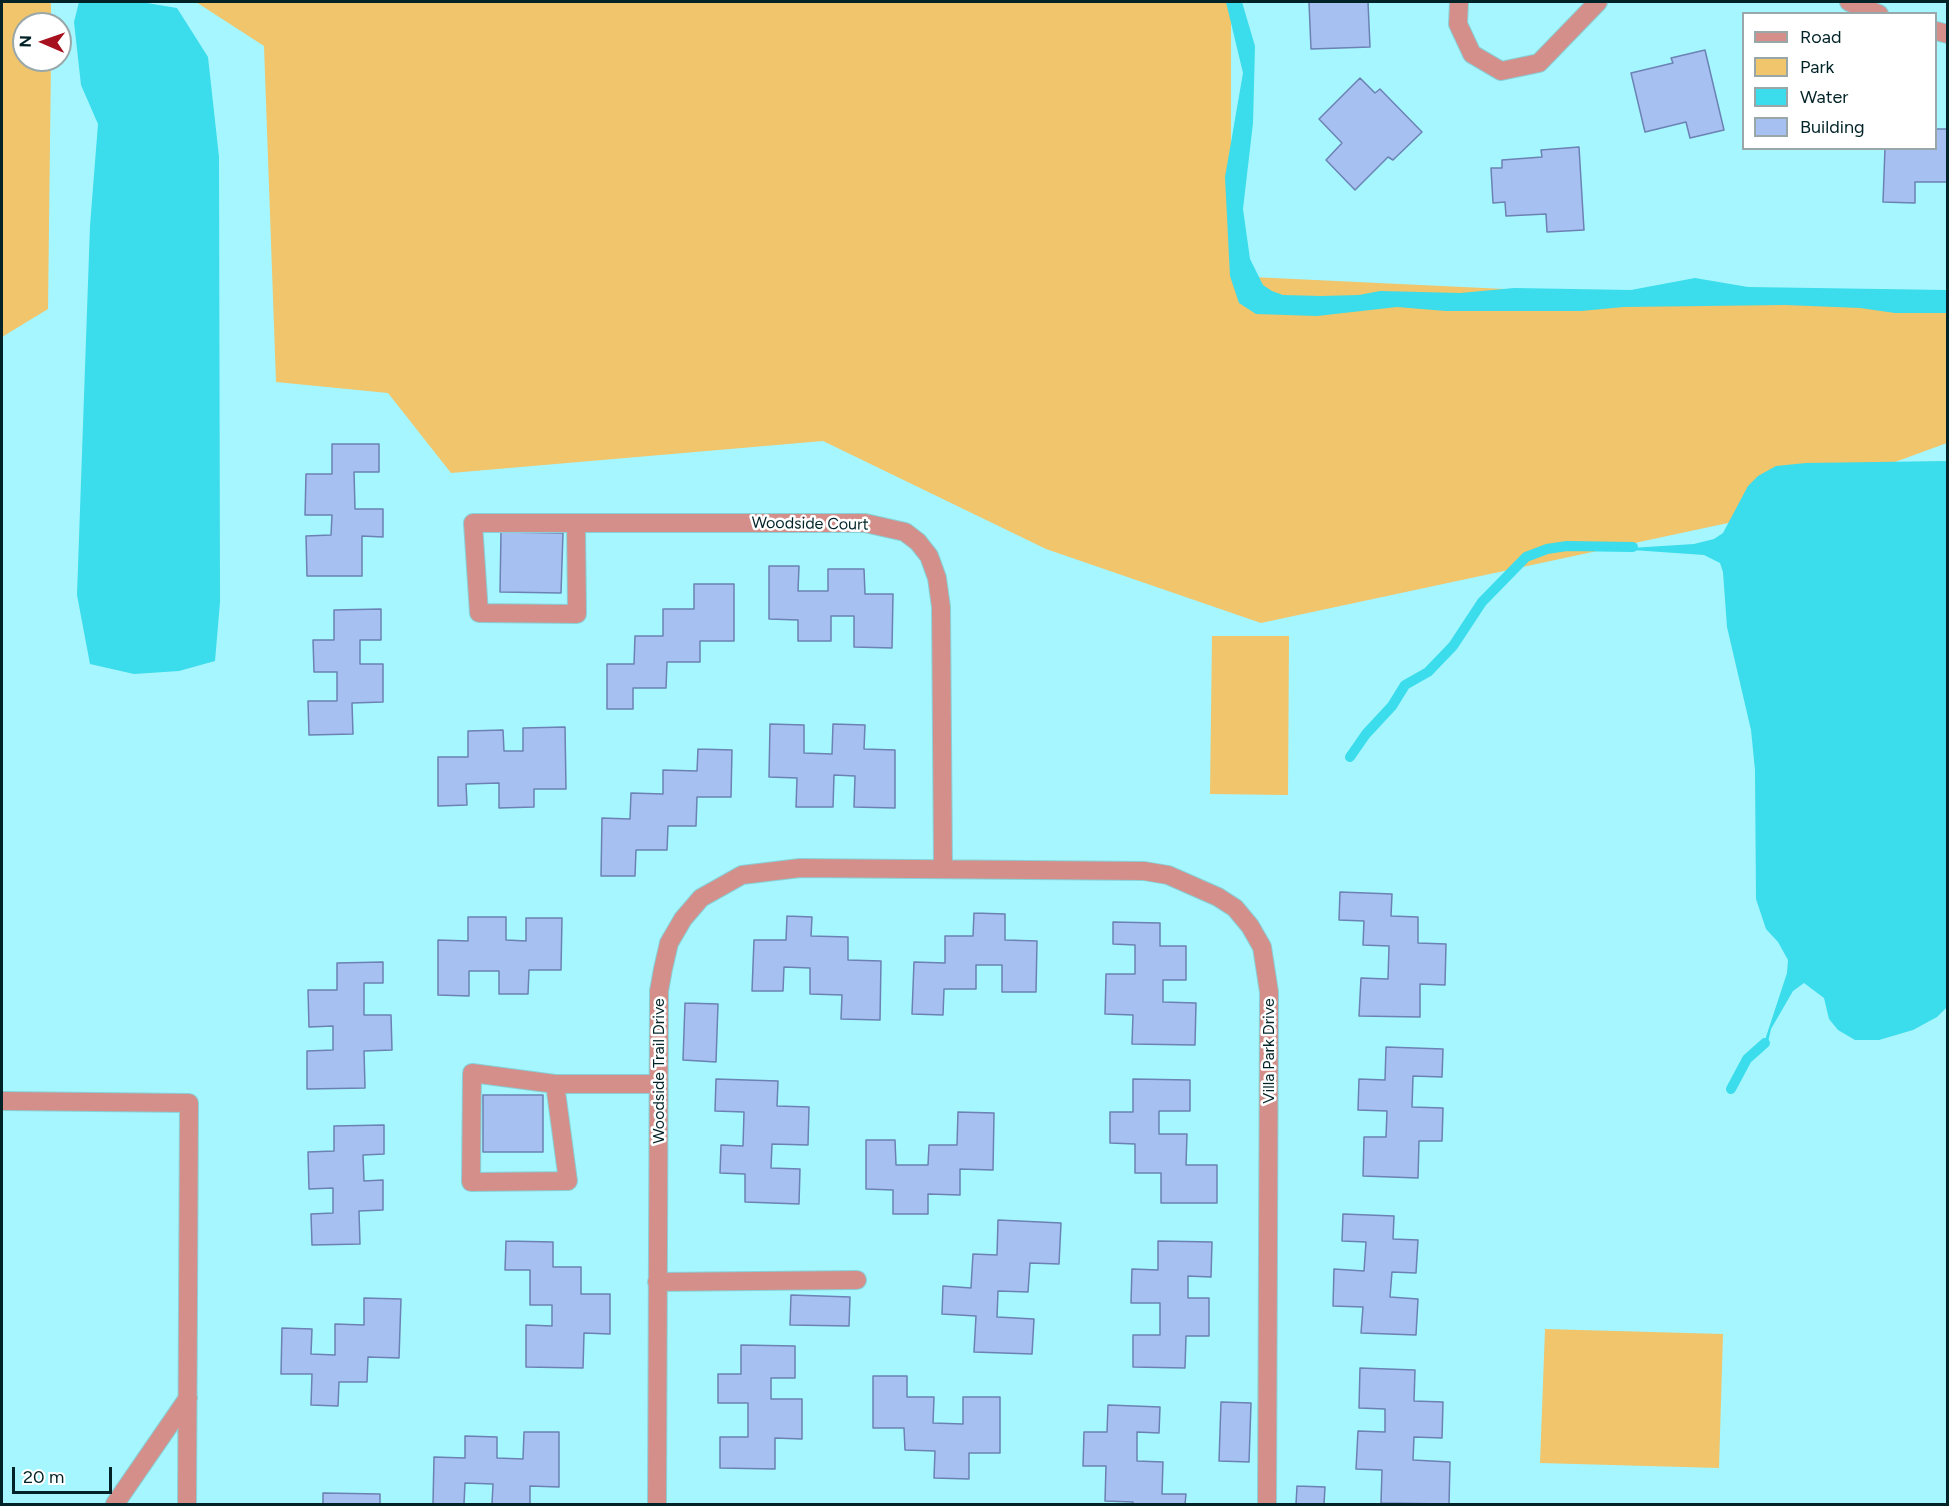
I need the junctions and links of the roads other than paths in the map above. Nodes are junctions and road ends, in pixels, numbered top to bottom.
1 (1459, 2) edge
2 (1598, 2) edge
3 (1850, 2) edge
4 (1874, 12) edge
5 (576, 524) junction
6 (943, 868) junction
7 (555, 1084) junction
8 (658, 1084) junction
9 (2, 1101) edge
10 (857, 1280) dead end
11 (657, 1282) junction
12 (188, 1398) junction
13 (115, 1504) edge
14 (187, 1504) edge
15 (657, 1504) edge
16 (1267, 1504) edge

1 - 2 street
3 - 4 street
5 - 5 street, Woodside Court
5 - 6 street, Woodside Court
6 - 8 street, Woodside Trail Drive
6 - 16 street, Villa Park Drive
7 - 7 street
7 - 8 street
8 - 11 street, Woodside Trail Drive
9 - 12 street
10 - 11 street
11 - 15 street, Woodside Trail Drive
12 - 13 street
12 - 14 street

